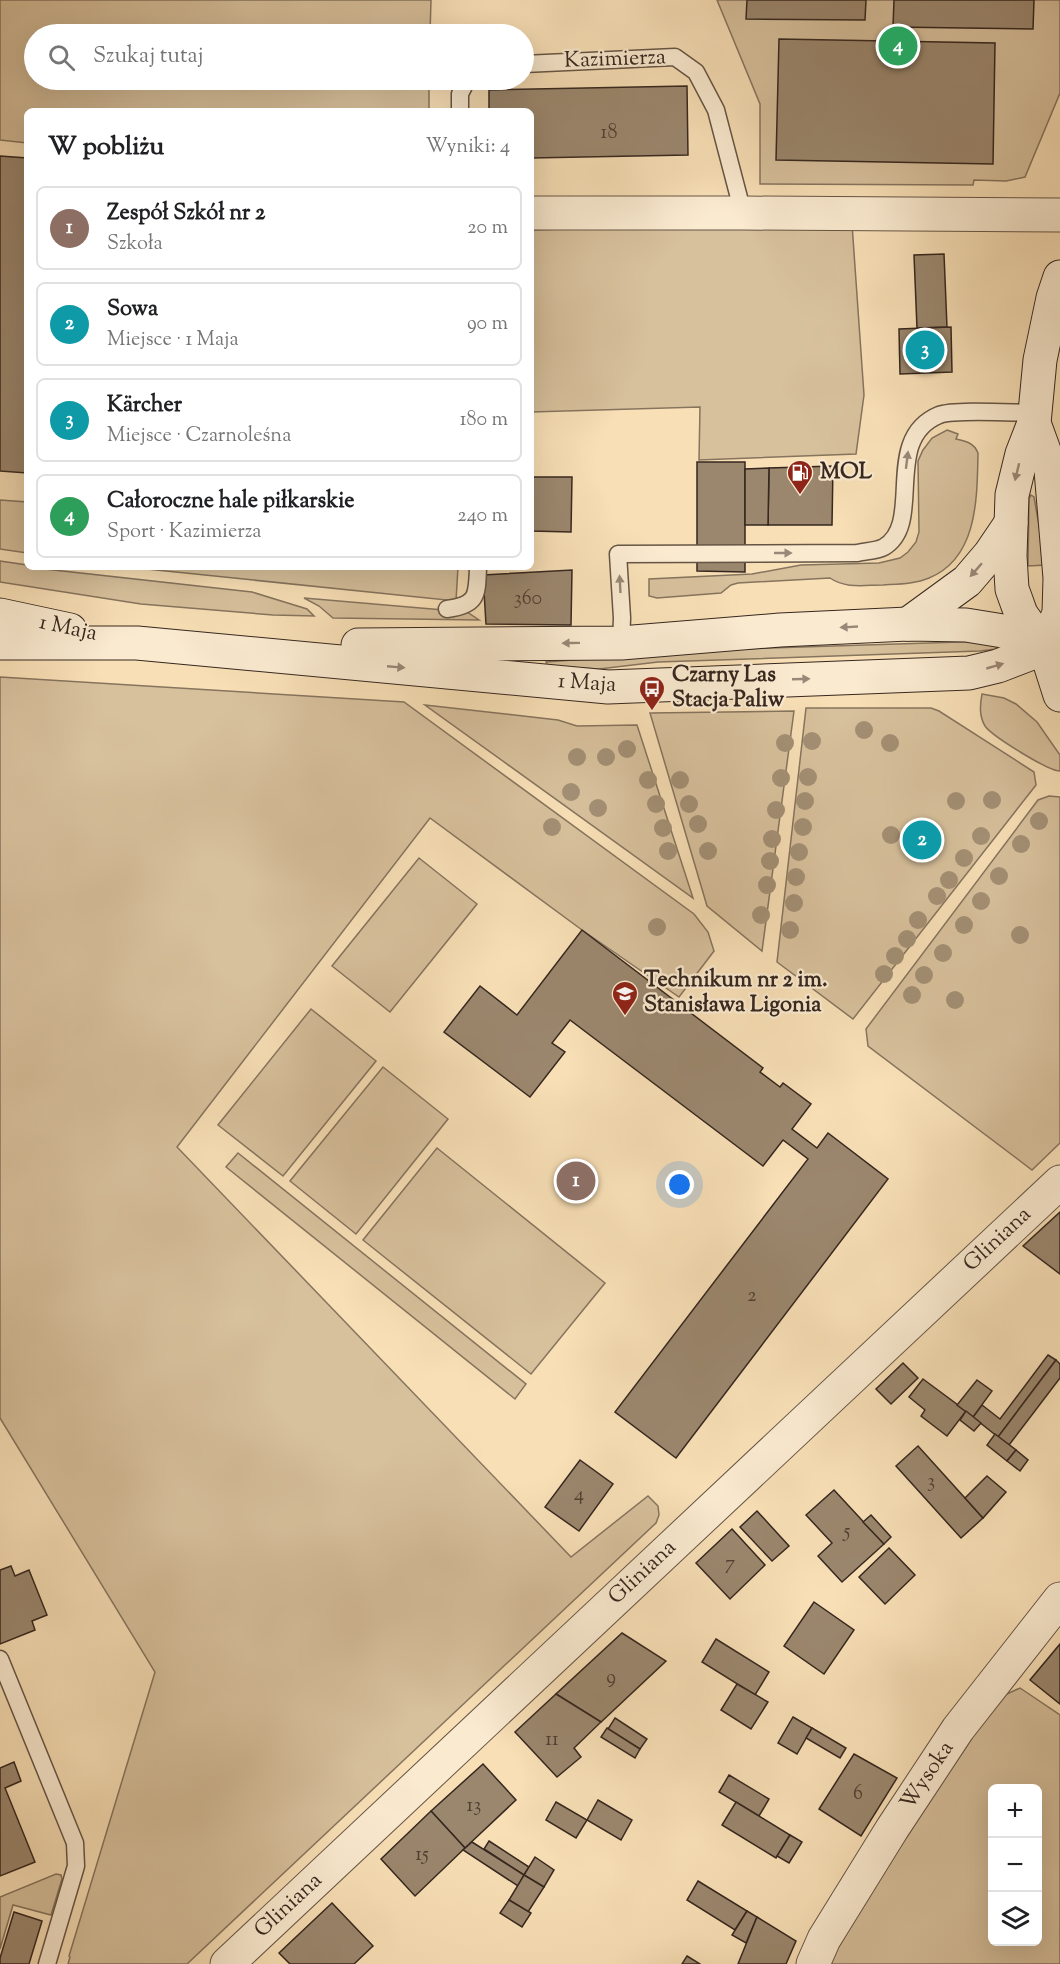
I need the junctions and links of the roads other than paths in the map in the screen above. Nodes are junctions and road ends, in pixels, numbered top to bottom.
1 (534, 64) edge
2 (462, 90) edge
3 (460, 108) edge
4 (534, 213) edge
5 (743, 213) junction
6 (1060, 215) edge
7 (1060, 277) edge
8 (1034, 418) junction
9 (1055, 478) edge
10 (1011, 523) junction
11 (478, 570) edge
12 (447, 609) dead end
13 (0, 615) edge
14 (908, 624) junction
15 (136, 643) junction
16 (621, 643) junction
17 (0, 644) edge
18 (1052, 648) edge
19 (233, 652) junction
20 (1060, 695) edge
21 (1060, 1182) edge
22 (1060, 1599) edge
23 (0, 1659) edge
24 (47, 1964) edge
25 (227, 1964) edge
26 (813, 1964) edge

1 - 5 lane, Kazimierza
2 - 3 lane
4 - 5 street
5 - 6 street
7 - 8 street
8 - 9 street
8 -> 10 street
16 -> 8 lane
9 - 18 street
10 -> 14 street
10 - 18 street
11 - 12 lane
13 - 15 street, 1 Maja
14 -> 16 street, 1 Maja
14 - 18 street, 1 Maja
15 - 17 street, 1 Maja
15 - 19 street, 1 Maja
16 -> 19 street, 1 Maja
19 -> 18 street, 1 Maja
18 - 20 street
21 - 25 street, Gliniana
22 - 26 street, Wysoka
23 - 24 lane

